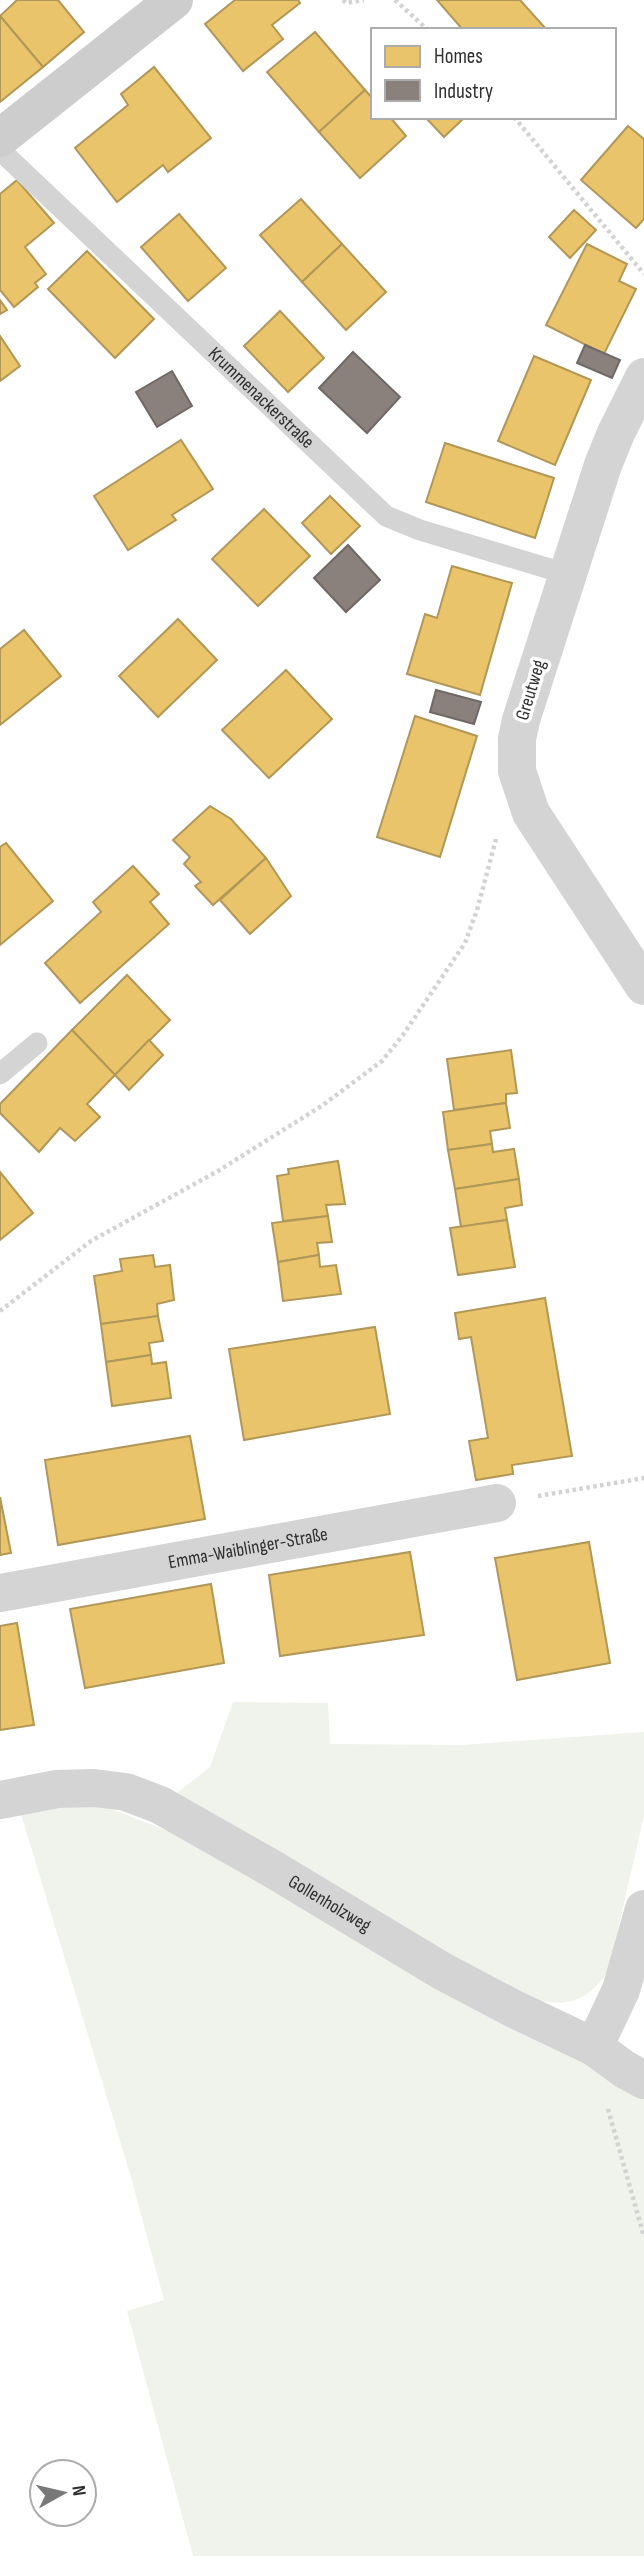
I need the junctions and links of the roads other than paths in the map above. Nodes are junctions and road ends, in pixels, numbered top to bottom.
1 (174, 0) edge
2 (0, 138) edge
3 (0, 150) edge
4 (644, 377) edge
5 (567, 574) junction
6 (644, 986) edge
7 (37, 1043) dead end
8 (0, 1074) edge
9 (498, 1503) road end
10 (0, 1593) edge
11 (0, 1800) edge
12 (644, 1909) edge
13 (594, 2047) junction
14 (644, 2080) edge

1 - 2 main road
3 - 5 lane, Krummenackerstraße
4 - 5 street, Greutweg
5 - 6 street, Greutweg
7 - 8 lane
9 - 10 street, Emma-Waiblinger-Straße
11 - 13 street, Gollenholzweg
12 - 13 street
13 - 14 street, Gollenholzweg

